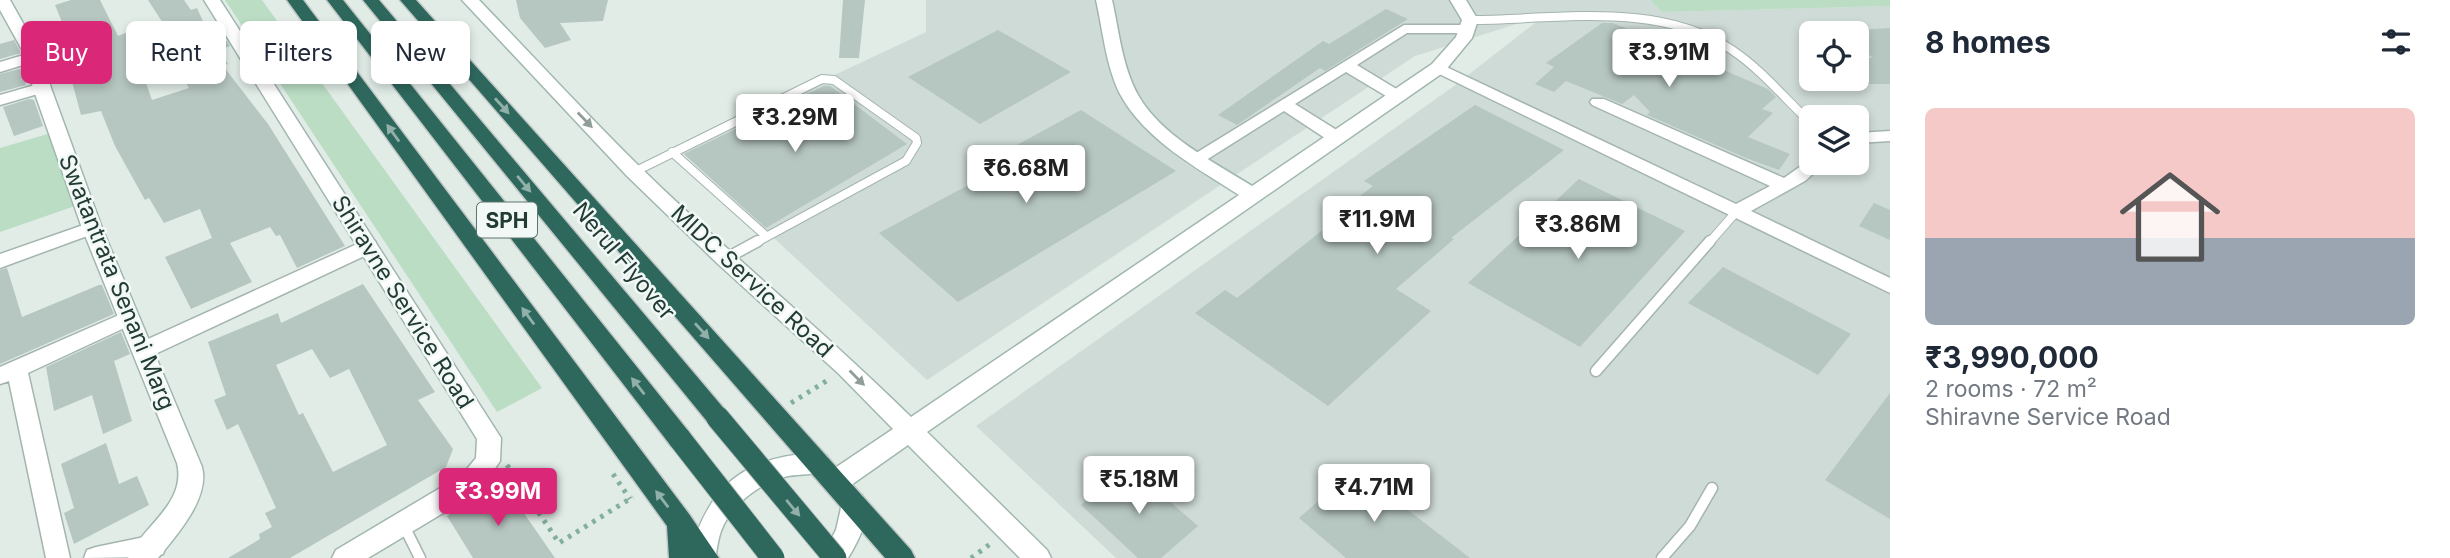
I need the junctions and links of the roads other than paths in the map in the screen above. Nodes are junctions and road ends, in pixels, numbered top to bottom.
1 (212, 0) edge
2 (295, 0) edge
3 (335, 0) edge
4 (371, 0) edge
5 (408, 0) edge
6 (470, 0) edge
7 (1104, 0) edge
8 (1458, 0) edge
9 (5, 11) edge
10 (1468, 24) junction
11 (21, 36) edge
12 (21, 61) edge
13 (1346, 65) junction
14 (0, 67) edge
15 (1438, 68) junction
16 (41, 84) edge
17 (42, 88) junction
18 (1397, 96) junction
19 (0, 100) edge
20 (1598, 102) dead end
21 (1285, 104) junction
22 (1799, 112) edge
23 (1890, 136) edge
24 (1869, 137) edge
25 (1337, 138) junction
26 (1869, 141) edge
27 (1890, 149) edge
28 (673, 152) junction
29 (1197, 158) junction
30 (634, 172) junction
31 (1799, 175) edge
32 (1784, 185) junction
33 (1254, 196) junction
34 (1736, 212) junction
35 (92, 228) junction
36 (766, 236) junction
37 (368, 246) junction
38 (725, 258) junction
39 (0, 261) edge
40 (1890, 286) edge
41 (128, 318) junction
42 (144, 350) junction
43 (1596, 371) dead end
44 (9, 373) edge
45 (910, 430) junction
46 (827, 473) junction
47 (1712, 488) dead end
48 (853, 503) junction
49 (402, 524) junction
50 (148, 552) edge
51 (698, 557) edge
52 (58, 558) edge
53 (96, 558) edge
54 (345, 558) edge
55 (420, 558) edge
56 (773, 558) edge
57 (834, 558) edge
58 (902, 558) edge
59 (1038, 558) edge
60 (1662, 558) edge

1 - 37 street, Shiravne Service Road
51 -> 2 highway
56 -> 3 highway, SPH, bridge
4 -> 57 highway, Nerul Flyover / SPH, bridge
5 -> 46 highway
6 -> 30 street, MIDC Service Road
7 - 29 street
8 - 10 street
9 - 11 street, Swatantrata Senani Marg
10 - 13 street
10 - 15 street
10 - 22 lane
12 - 14 street
13 - 18 street
13 - 21 street
15 - 18 street
15 - 34 street
16 - 17 street, Swatantrata Senani Marg
17 - 19 street
17 - 35 street, Swatantrata Senani Marg
18 - 25 street
20 - 32 street
21 - 25 street
21 - 29 street
23 - 24 street
25 - 33 street
26 - 27 street
28 - 30 lane
28 - 36 lane
28 - 36 lane
29 - 33 street
30 - 38 street, MIDC Service Road
31 - 32 street
32 - 34 street
33 - 45 street
34 - 40 street
34 - 43 lane
35 - 39 street
35 - 41 street, Swatantrata Senani Marg
36 - 38 lane
37 - 42 street
37 - 49 street, Shiravne Service Road
38 -> 45 street, MIDC Service Road
41 - 42 street, Swatantrata Senani Marg
41 - 44 street
42 - 50 street, Swatantrata Senani Marg
44 - 52 street
45 - 46 street
45 - 59 street, MIDC Service Road
46 - 48 highway
46 - 51 street
47 - 60 lane
48 - 57 street
48 - 58 highway
49 - 54 street
49 - 55 lane
50 - 53 street

